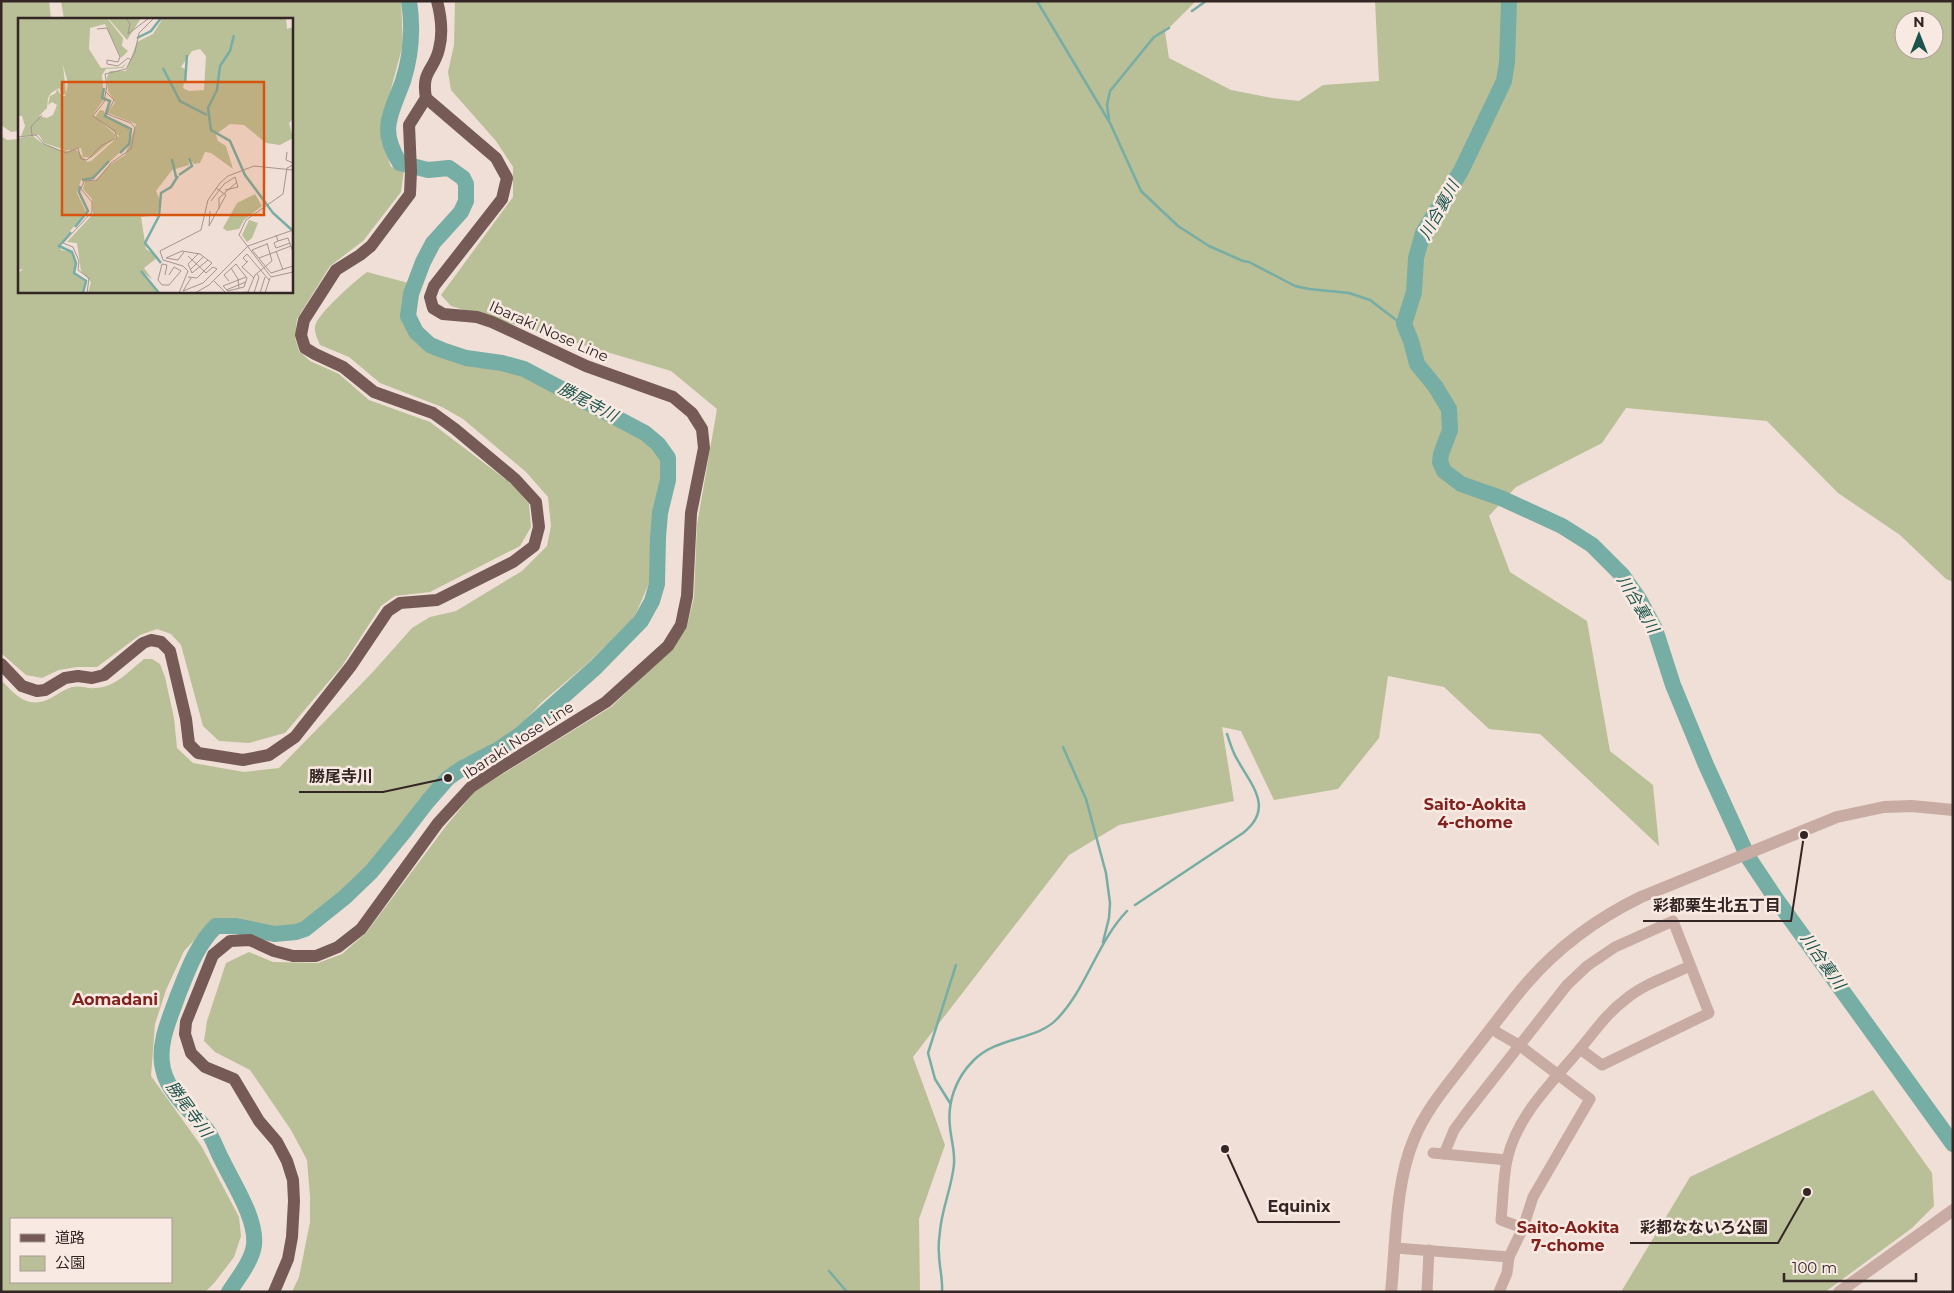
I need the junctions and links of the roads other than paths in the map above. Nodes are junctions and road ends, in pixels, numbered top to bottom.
1 (437, 1) edge
2 (426, 98) junction
3 (1, 664) edge
4 (1953, 810) edge
5 (1690, 966) junction
6 (1492, 1028) junction
7 (1519, 1045) junction
8 (1580, 1049) junction
9 (1557, 1074) junction
10 (1507, 1160) junction
11 (1950, 1212) edge
12 (1523, 1228) junction
13 (1396, 1248) junction
14 (1429, 1250) junction
15 (1509, 1256) junction
16 (274, 1292) edge
17 (1391, 1292) edge
18 (1427, 1292) edge
19 (1499, 1292) edge
20 (1840, 1292) edge

1 - 2 main road
2 - 3 main road
2 - 16 main road, Ibaraki Nose Line
4 - 6 street
5 - 7 street
5 - 8 street
5 - 8 street
6 - 7 street
6 - 13 street
7 - 9 street
7 - 10 street
8 - 9 street
9 - 10 street
9 - 12 street
10 - 12 street
11 - 20 street
12 - 15 street
13 - 14 street
13 - 17 street
14 - 15 street
14 - 18 street
15 - 19 street

